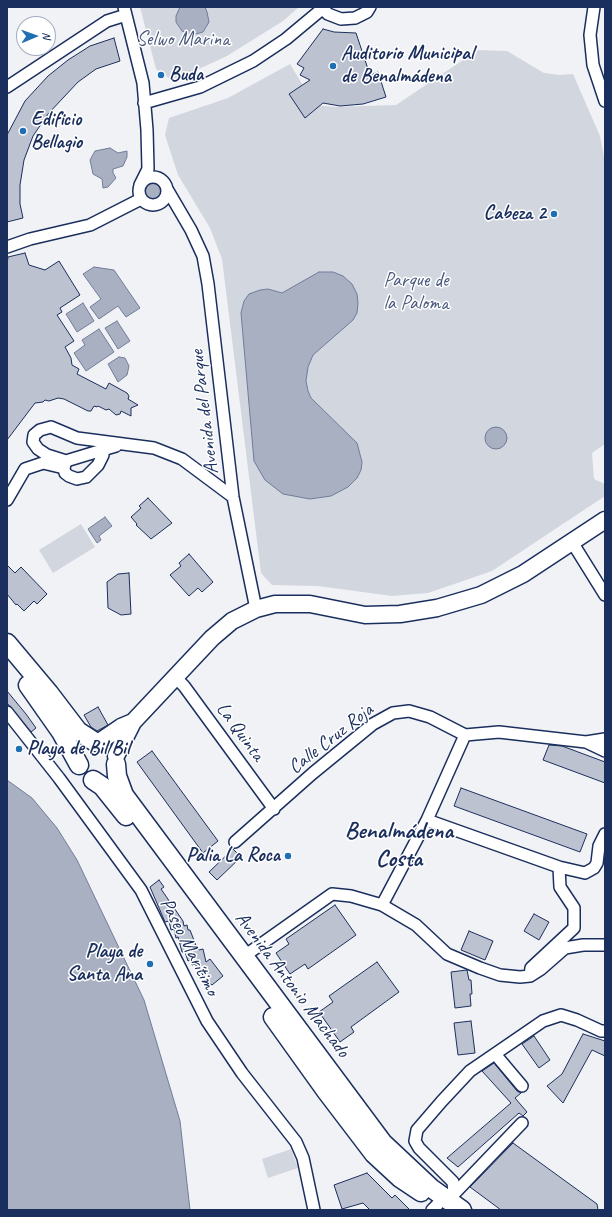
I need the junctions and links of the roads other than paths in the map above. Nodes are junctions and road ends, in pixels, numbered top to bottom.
1 (370, 7) edge
2 (594, 7) edge
3 (322, 8) edge
4 (125, 11) edge
5 (7, 87) edge
6 (605, 101) edge
7 (144, 104) junction
8 (149, 151) junction
9 (160, 178) junction
10 (140, 185) junction
11 (167, 189) junction
12 (141, 199) junction
13 (163, 201) junction
14 (182, 214) junction
15 (7, 247) edge
16 (124, 444) junction
17 (99, 451) junction
18 (65, 464) junction
19 (233, 497) junction
20 (7, 500) edge
21 (605, 520) edge
22 (572, 542) junction
23 (605, 595) edge
24 (256, 609) junction
25 (7, 642) edge
26 (7, 660) edge
27 (175, 677) junction
28 (7, 712) edge
29 (133, 722) junction
30 (465, 735) junction
31 (605, 739) edge
32 (97, 742) junction
33 (586, 742) junction
34 (605, 751) edge
35 (117, 756) junction
36 (78, 765) junction
37 (93, 780) junction
38 (274, 809) junction
39 (427, 820) junction
40 (605, 834) edge
41 (235, 842) dead end
42 (559, 867) junction
43 (382, 905) junction
44 (605, 945) edge
45 (243, 957) junction
46 (530, 976) junction
47 (605, 1031) edge
48 (495, 1054) junction
49 (522, 1086) dead end
50 (522, 1124) dead end
51 (447, 1205) edge
52 (314, 1210) edge

1 - 3 street
2 - 6 street
3 - 7 street
4 - 5 street
4 - 7 street
7 - 8 street
8 - 9 street
8 - 10 street
9 - 10 street
9 - 11 street
10 - 12 street
11 - 13 street
11 - 14 street, Avenida del Parque
12 - 13 street
12 - 15 street
13 - 14 street, Avenida del Parque
14 - 19 street, Avenida del Parque
16 - 17 street
16 - 18 street
16 - 19 street
17 - 18 street
17 - 18 street
18 - 20 street
19 - 24 street, Avenida del Parque
21 - 22 street
22 - 23 street
22 - 24 street
24 - 27 street
25 - 32 main road
26 - 36 main road
27 - 29 street
27 - 38 street, La Quinta
28 - 52 street, Paseo Marítimo
29 - 32 street
29 - 35 street
30 - 33 street
30 - 38 street, Calle Cruz Roja
30 - 39 street
31 - 33 street
32 - 35 main road
32 - 36 main road
33 - 34 street
35 - 37 main road
35 - 45 main road, Avenida Antonio Machado
36 - 37 main road
37 - 51 main road, Avenida Antonio Machado
38 - 41 street, Calle Cruz Roja
39 - 42 street
39 - 43 street
40 - 42 street
42 - 46 street
43 - 45 street
43 - 46 street
44 - 46 street
45 - 51 main road, Avenida Antonio Machado
47 - 48 street
48 - 49 street
48 - 51 street
50 - 51 street

